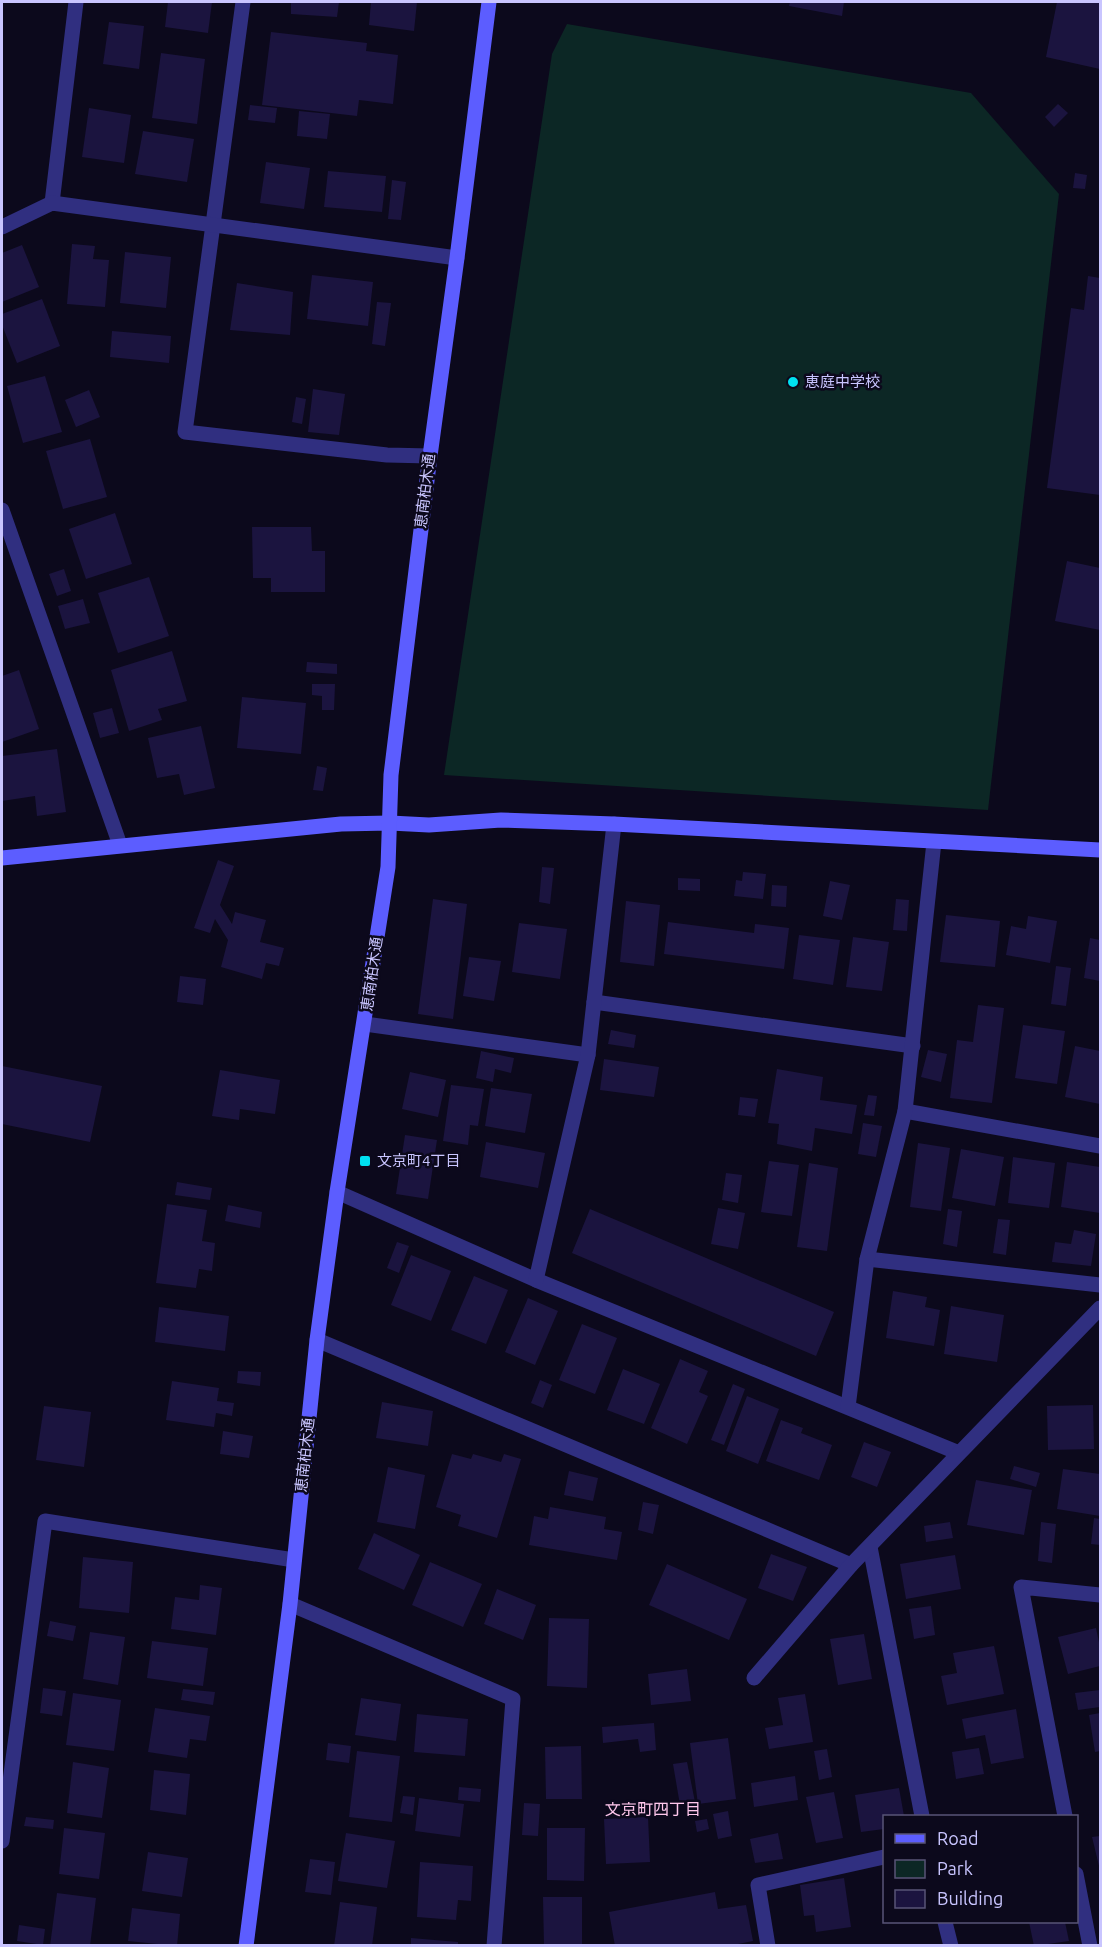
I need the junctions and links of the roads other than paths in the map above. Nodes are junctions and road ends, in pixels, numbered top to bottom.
1 (76, 2) edge
2 (243, 2) edge
3 (489, 2) edge
4 (52, 203) junction
5 (214, 225) junction
6 (2, 227) edge
7 (457, 258) junction
8 (430, 456) junction
9 (2, 510) edge
10 (390, 823) junction
11 (614, 824) junction
12 (934, 842) junction
13 (120, 845) junction
14 (1101, 850) edge
15 (2, 858) edge
16 (594, 1002) junction
17 (365, 1024) junction
18 (913, 1047) junction
19 (588, 1055) junction
20 (905, 1111) junction
21 (1101, 1146) edge
22 (337, 1192) junction
23 (867, 1259) junction
24 (536, 1280) junction
25 (1101, 1285) edge
26 (1101, 1308) edge
27 (318, 1340) junction
28 (848, 1407) junction
29 (959, 1453) junction
30 (870, 1547) junction
31 (294, 1560) junction
32 (851, 1565) junction
33 (1101, 1595) edge
34 (290, 1604) junction
35 (754, 1678) dead end
36 (922, 1815) edge
37 (1065, 1815) edge
38 (2, 1841) edge
39 (883, 1857) edge
40 (1078, 1879) edge
41 (945, 1923) edge
42 (1101, 1941) edge
43 (246, 1946) edge
44 (494, 1946) edge
45 (768, 1946) edge
46 (951, 1946) edge
47 (1091, 1946) edge

1 - 4 street
2 - 5 street
3 - 7 street, 恵南柏木通
4 - 5 street
4 - 6 street
5 - 7 street
5 - 8 street
7 - 8 street, 恵南柏木通
8 - 10 street, 恵南柏木通
9 - 13 street
10 - 11 street
10 - 13 street
10 - 17 street, 恵南柏木通
11 - 12 street
11 - 16 street
12 - 14 street
12 - 18 street
13 - 15 street
16 - 18 street
16 - 19 street
17 - 19 street
17 - 22 street, 恵南柏木通
18 - 20 street
19 - 24 street
20 - 21 street
20 - 23 street
22 - 24 street
22 - 27 street, 恵南柏木通
23 - 25 street
23 - 28 street
24 - 28 street
26 - 29 street
27 - 31 street, 恵南柏木通
27 - 32 street
28 - 29 street
29 - 30 street
30 - 32 street
30 - 36 street
31 - 34 street, 恵南柏木通
31 - 38 street
32 - 35 street
33 - 37 street
34 - 43 street, 恵南柏木通
34 - 44 street
39 - 45 street
40 - 47 street
41 - 46 street
42 - 47 street

